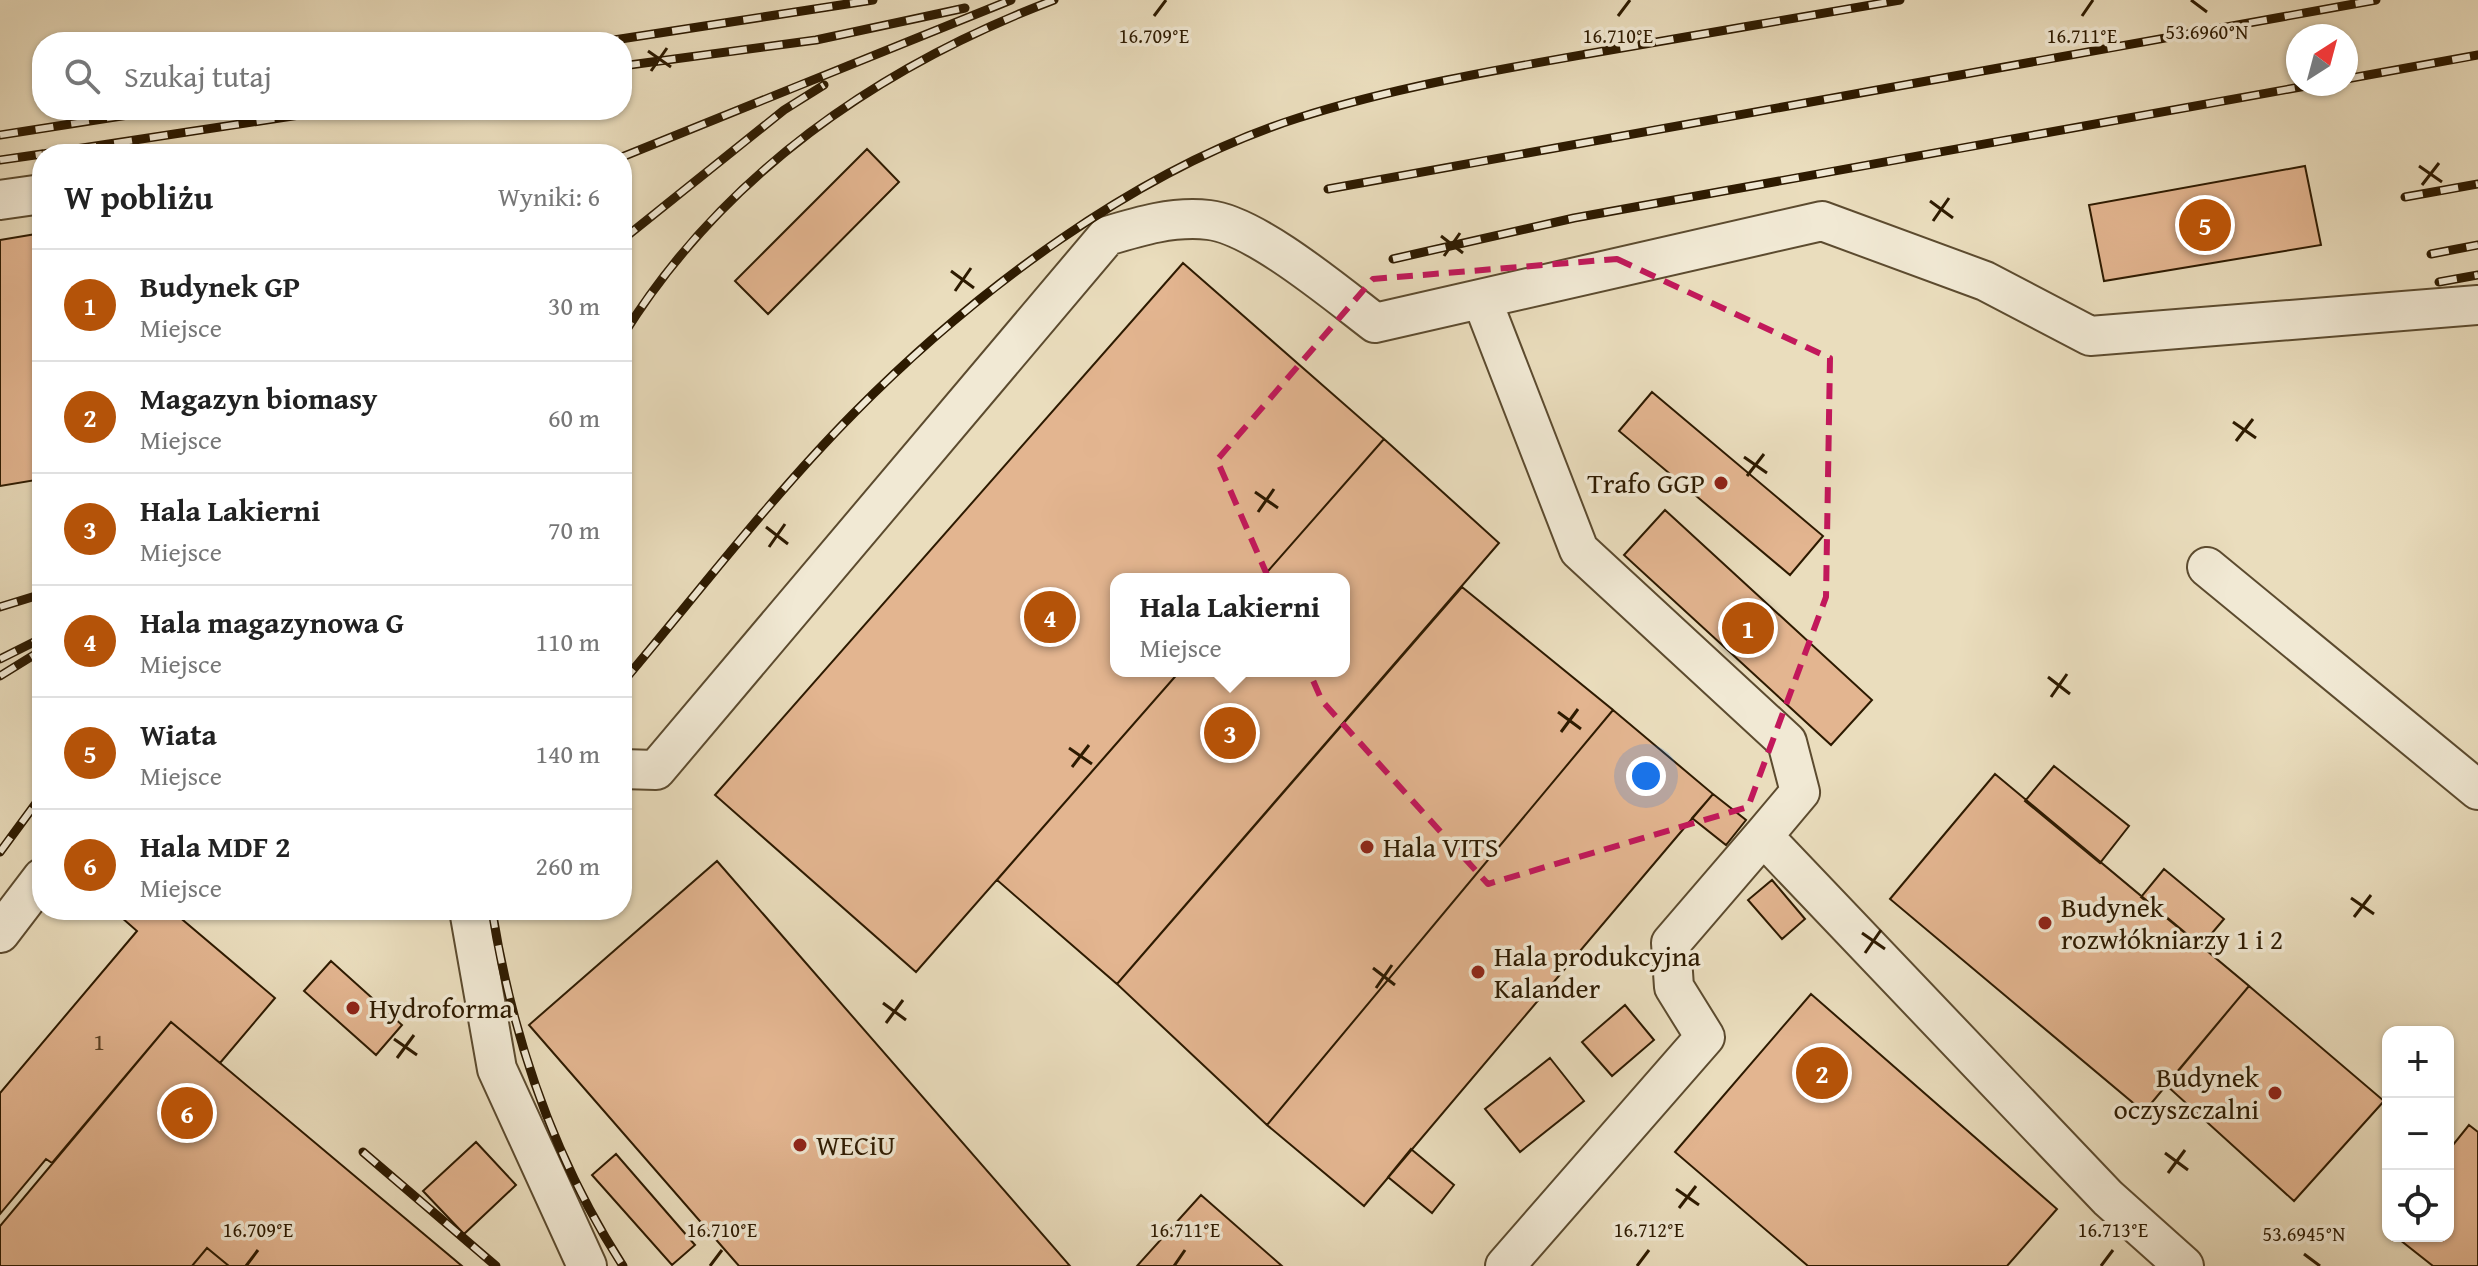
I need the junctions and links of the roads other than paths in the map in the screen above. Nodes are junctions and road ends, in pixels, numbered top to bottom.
1 (32, 195) edge
2 (0, 200) edge
3 (1482, 300) junction
4 (2478, 305) edge
5 (2207, 567) dead end
6 (632, 769) edge
7 (2478, 790) edge
8 (1763, 836) junction
9 (32, 891) edge
10 (471, 920) edge
11 (0, 933) edge
12 (587, 1266) edge
13 (1505, 1266) edge
14 (2184, 1266) edge

1 - 2 lane
3 - 4 lane
3 - 6 lane
3 - 8 lane
5 - 7 lane
8 - 13 lane
8 - 14 lane
9 - 11 lane
10 - 12 lane

